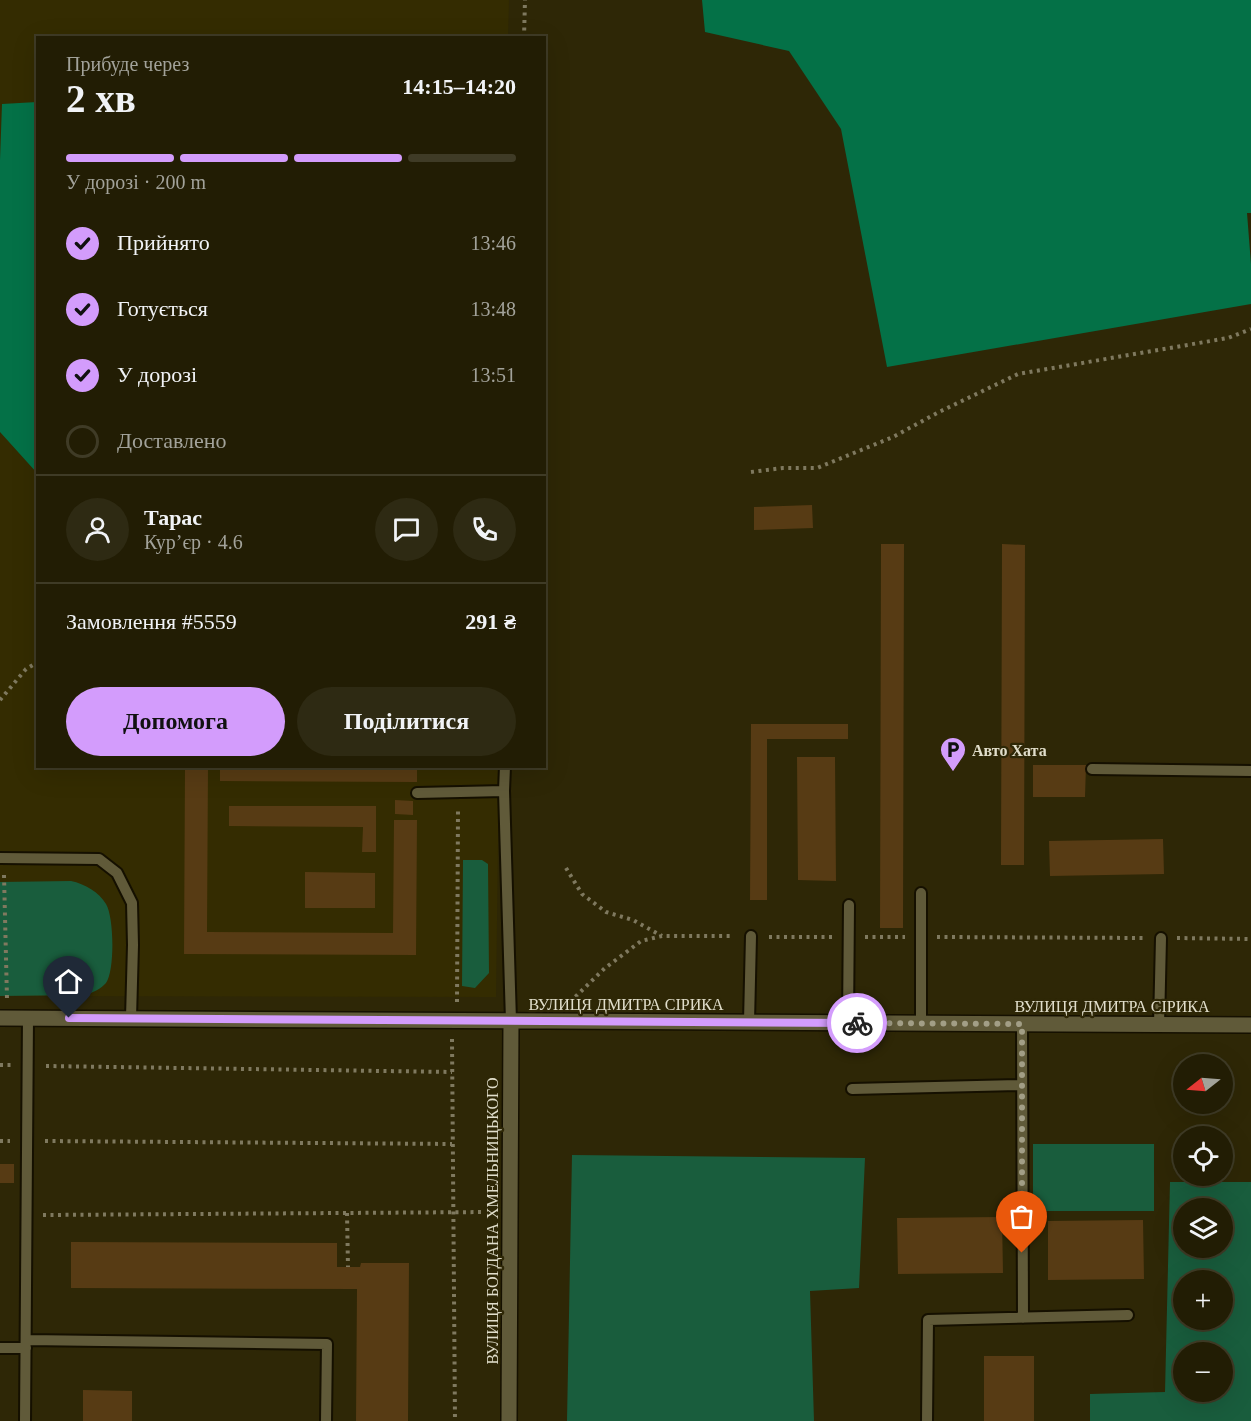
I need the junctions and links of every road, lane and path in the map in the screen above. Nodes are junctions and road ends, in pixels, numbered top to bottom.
1 (525, 0) edge
2 (524, 36) edge
3 (1251, 329) edge
4 (751, 472) dead end
5 (36, 663) edge
6 (0, 700) edge
7 (505, 768) edge
8 (1092, 769) dead end
9 (1251, 771) edge
10 (504, 791) junction
11 (417, 793) dead end
12 (458, 793) junction
13 (2, 858) edge
14 (566, 868) dead end
15 (921, 893) dead end
16 (849, 904) dead end
17 (662, 936) junction
18 (751, 936) junction
19 (849, 937) junction
20 (921, 937) junction
21 (1161, 938) junction
22 (1251, 939) edge
23 (4, 1018) edge
24 (28, 1018) junction
25 (131, 1018) junction
26 (455, 1021) junction
27 (511, 1021) junction
28 (554, 1021) junction
29 (749, 1022) junction
30 (848, 1023) junction
31 (921, 1023) junction
32 (1022, 1024) junction
33 (1159, 1025) junction
34 (1251, 1025) edge
35 (0, 1065) edge
36 (28, 1066) junction
37 (452, 1072) junction
38 (1022, 1085) junction
39 (852, 1089) dead end
40 (0, 1141) edge
41 (27, 1141) junction
42 (452, 1144) junction
43 (510, 1212) junction
44 (347, 1213) junction
45 (453, 1213) junction
46 (27, 1215) junction
47 (348, 1267) dead end
48 (1128, 1315) dead end
49 (1023, 1318) junction
50 (26, 1344) junction
51 (0, 1348) edge
52 (26, 1421) edge
53 (326, 1421) edge
54 (455, 1421) edge
55 (509, 1421) edge
56 (927, 1421) edge

1 - 2 path
3 - 4 path
5 - 6 path
7 - 10 lane
8 - 9 lane
10 - 12 lane
10 - 27 lane
11 - 12 lane
12 - 26 path
13 - 23 path
13 - 25 lane
14 - 17 path
15 - 20 lane
16 - 19 lane
17 - 18 path
17 - 28 path
18 - 19 path
18 - 29 lane
19 - 20 path
19 - 30 lane
20 - 21 path
20 - 31 lane
21 - 22 path
21 - 33 lane
23 - 24 street, ВУЛИЦЯ ДМИТРА СІРИКА
24 - 25 street, ВУЛИЦЯ ДМИТРА СІРИКА
24 - 36 lane
25 - 26 street, ВУЛИЦЯ ДМИТРА СІРИКА
26 - 27 street, ВУЛИЦЯ ДМИТРА СІРИКА
26 - 37 path
27 - 28 street, ВУЛИЦЯ ДМИТРА СІРИКА
27 - 43 street, ВУЛИЦЯ БОГДАНА ХМЕЛЬНИЦЬКОГО
28 - 29 street, ВУЛИЦЯ ДМИТРА СІРИКА
29 - 30 street, ВУЛИЦЯ ДМИТРА СІРИКА
30 - 31 street, ВУЛИЦЯ ДМИТРА СІРИКА
31 - 32 street, ВУЛИЦЯ ДМИТРА СІРИКА
32 - 33 street, ВУЛИЦЯ ДМИТРА СІРИКА
32 - 38 lane
33 - 34 street, ВУЛИЦЯ ДМИТРА СІРИКА
35 - 36 path
36 - 37 path
36 - 41 lane
37 - 42 path
38 - 39 lane
38 - 49 lane
40 - 41 path
41 - 42 path
41 - 46 lane
42 - 45 path
43 - 45 path
43 - 55 street, ВУЛИЦЯ БОГДАНА ХМЕЛЬНИЦЬКОГО
44 - 45 path
44 - 46 path
44 - 47 path
45 - 54 path
46 - 50 lane
48 - 49 lane
49 - 56 lane
50 - 51 lane
50 - 52 lane
50 - 53 lane

